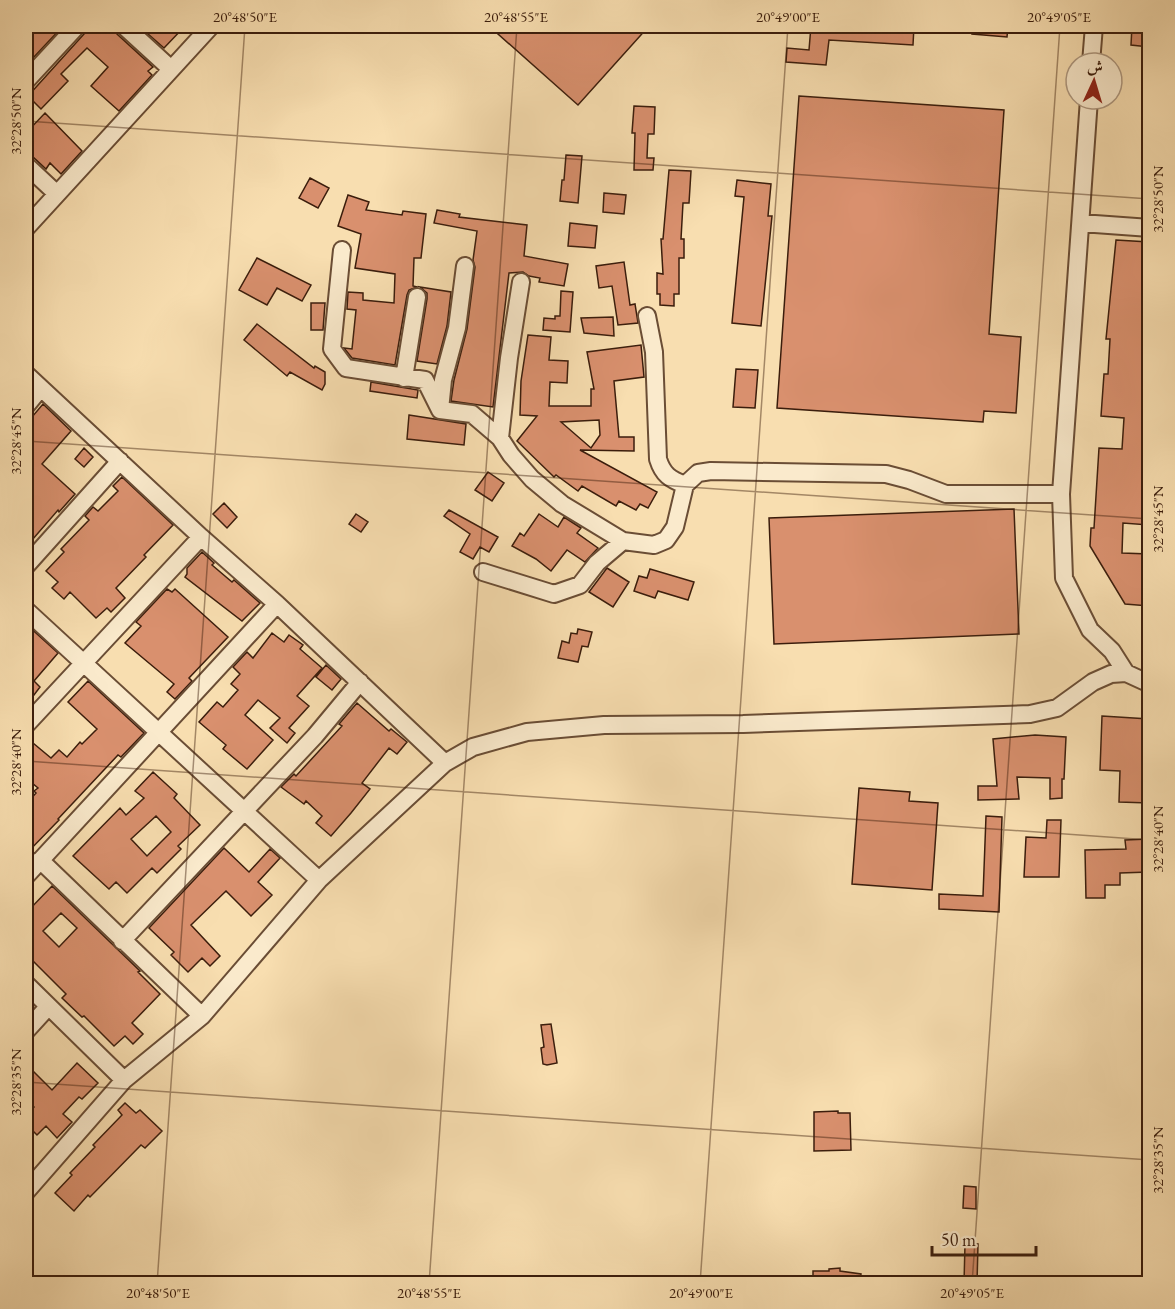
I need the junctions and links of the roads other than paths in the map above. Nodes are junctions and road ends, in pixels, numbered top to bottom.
1 (77, 26) edge
2 (124, 26) edge
3 (211, 26) edge
4 (1094, 26) edge
5 (1092, 51) edge
6 (171, 69) junction
7 (26, 81) edge
8 (1088, 111) edge
9 (26, 165) edge
10 (57, 194) junction
11 (1081, 223) junction
12 (26, 228) edge
13 (1149, 228) edge
14 (342, 250) dead end
15 (465, 266) dead end
16 (521, 282) dead end
17 (417, 297) dead end
18 (647, 316) dead end
19 (26, 374) edge
20 (404, 378) junction
21 (40, 389) junction
22 (26, 406) edge
23 (441, 410) junction
24 (501, 438) junction
25 (120, 460) junction
26 (685, 485) junction
27 (1061, 494) junction
28 (201, 537) junction
29 (623, 541) junction
30 (26, 566) edge
31 (483, 572) dead end
32 (277, 604) junction
33 (26, 610) edge
34 (82, 663) junction
35 (1126, 673) junction
36 (360, 682) junction
37 (1149, 684) edge
38 (26, 725) edge
39 (159, 733) junction
40 (445, 763) junction
41 (244, 812) junction
42 (40, 860) junction
43 (26, 876) edge
44 (319, 880) junction
45 (122, 941) junction
46 (26, 984) edge
47 (48, 1007) junction
48 (202, 1016) junction
49 (26, 1031) edge
50 (124, 1080) junction
51 (26, 1192) edge

1 - 7 street
2 - 6 street
3 - 6 street
4 - 5 street
6 - 10 street
8 - 11 street
9 - 10 street
10 - 12 street
11 - 13 street
11 - 27 street
14 - 20 street
15 - 23 street
16 - 24 street
17 - 20 street
18 - 26 street
19 - 21 street
20 - 23 street
21 - 22 street
21 - 25 street
23 - 24 street
24 - 29 street
25 - 28 street
25 - 30 street
26 - 27 street
26 - 29 street
27 - 35 street
28 - 32 street
28 - 34 street
29 - 31 street
32 - 36 street
32 - 39 street
33 - 34 street
34 - 38 street
34 - 39 street
35 - 37 street
35 - 40 street
36 - 40 street
36 - 41 street
39 - 41 street
39 - 42 street
40 - 44 street
41 - 44 street
41 - 45 street
42 - 43 street
42 - 45 street
44 - 48 street
45 - 48 street
46 - 47 street
47 - 49 street
47 - 50 street
48 - 50 street
50 - 51 street

